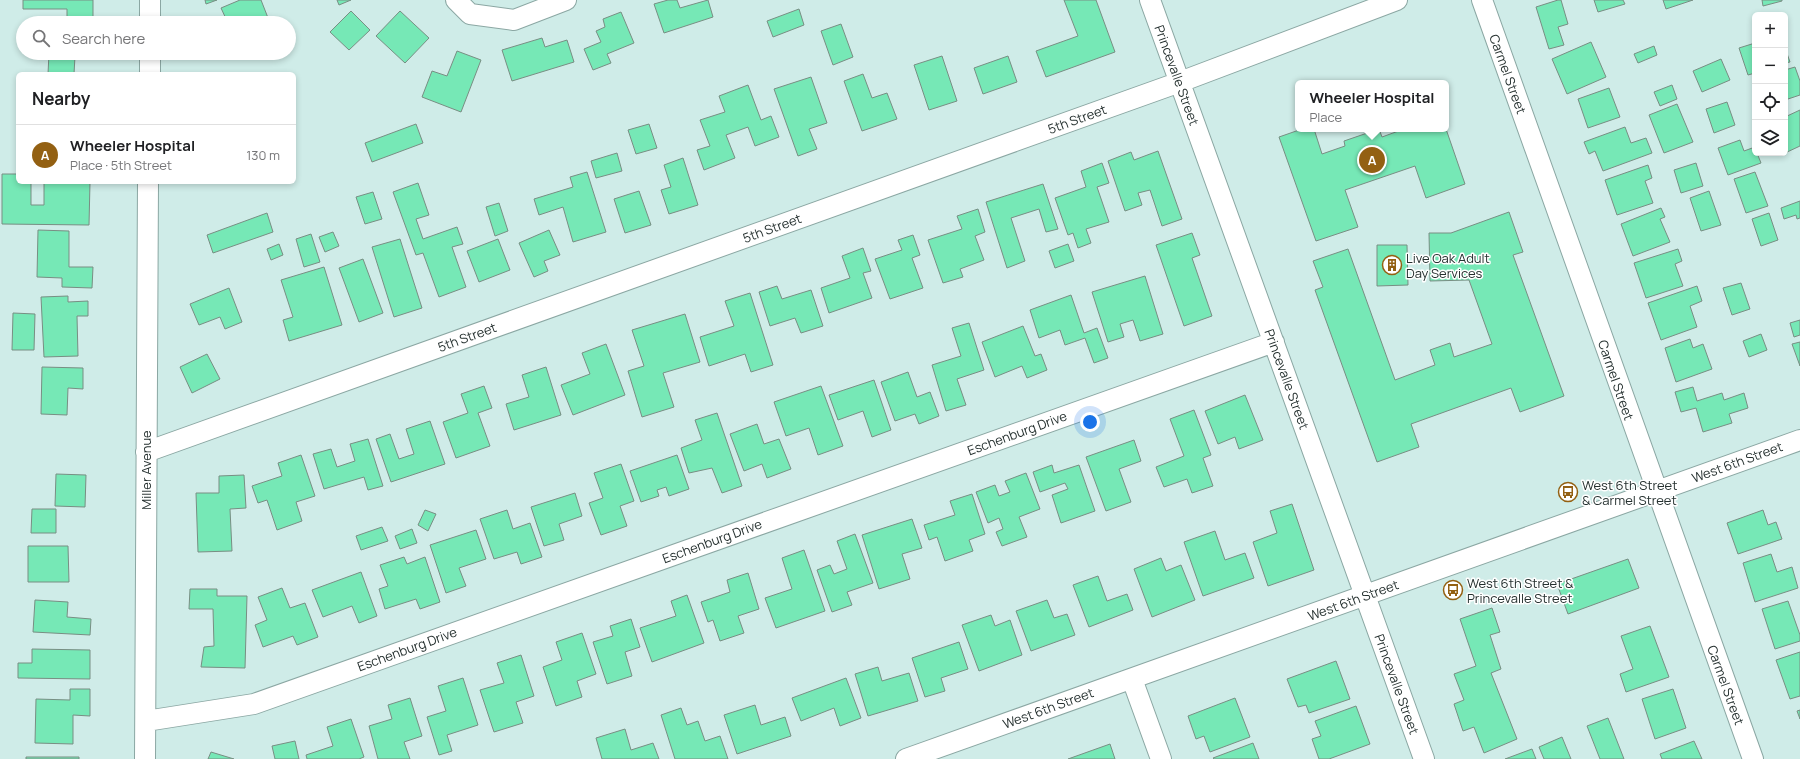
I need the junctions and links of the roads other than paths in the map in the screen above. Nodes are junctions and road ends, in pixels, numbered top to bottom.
1 (150, 0) edge
2 (456, 0) edge
3 (566, 0) edge
4 (1150, 0) edge
5 (1397, 0) edge
6 (1482, 0) edge
7 (150, 16) edge
8 (150, 60) edge
9 (150, 72) edge
10 (1180, 82) junction
11 (148, 184) edge
12 (1274, 342) junction
13 (1800, 440) edge
14 (146, 452) junction
15 (1656, 491) junction
16 (1365, 596) junction
17 (1132, 679) junction
18 (146, 720) junction
19 (913, 758) edge
20 (145, 759) edge
21 (1161, 759) edge
22 (1424, 759) edge
23 (1753, 759) edge

1 - 7 street
2 - 3 street
4 - 10 street, Princevalle Street
5 - 10 street, 5th Street
6 - 15 street, Carmel Street
8 - 9 street
10 - 12 street, Princevalle Street
10 - 14 street, 5th Street
11 - 14 street, Miller Avenue
12 - 16 street, Princevalle Street
12 - 18 street, Eschenburg Drive
13 - 15 street, West 6th Street
14 - 18 street, Miller Avenue
15 - 16 street, West 6th Street
15 - 23 street, Carmel Street
16 - 17 street, West 6th Street
16 - 22 street, Princevalle Street
17 - 19 street, West 6th Street
17 - 21 street
18 - 20 street, Miller Avenue

